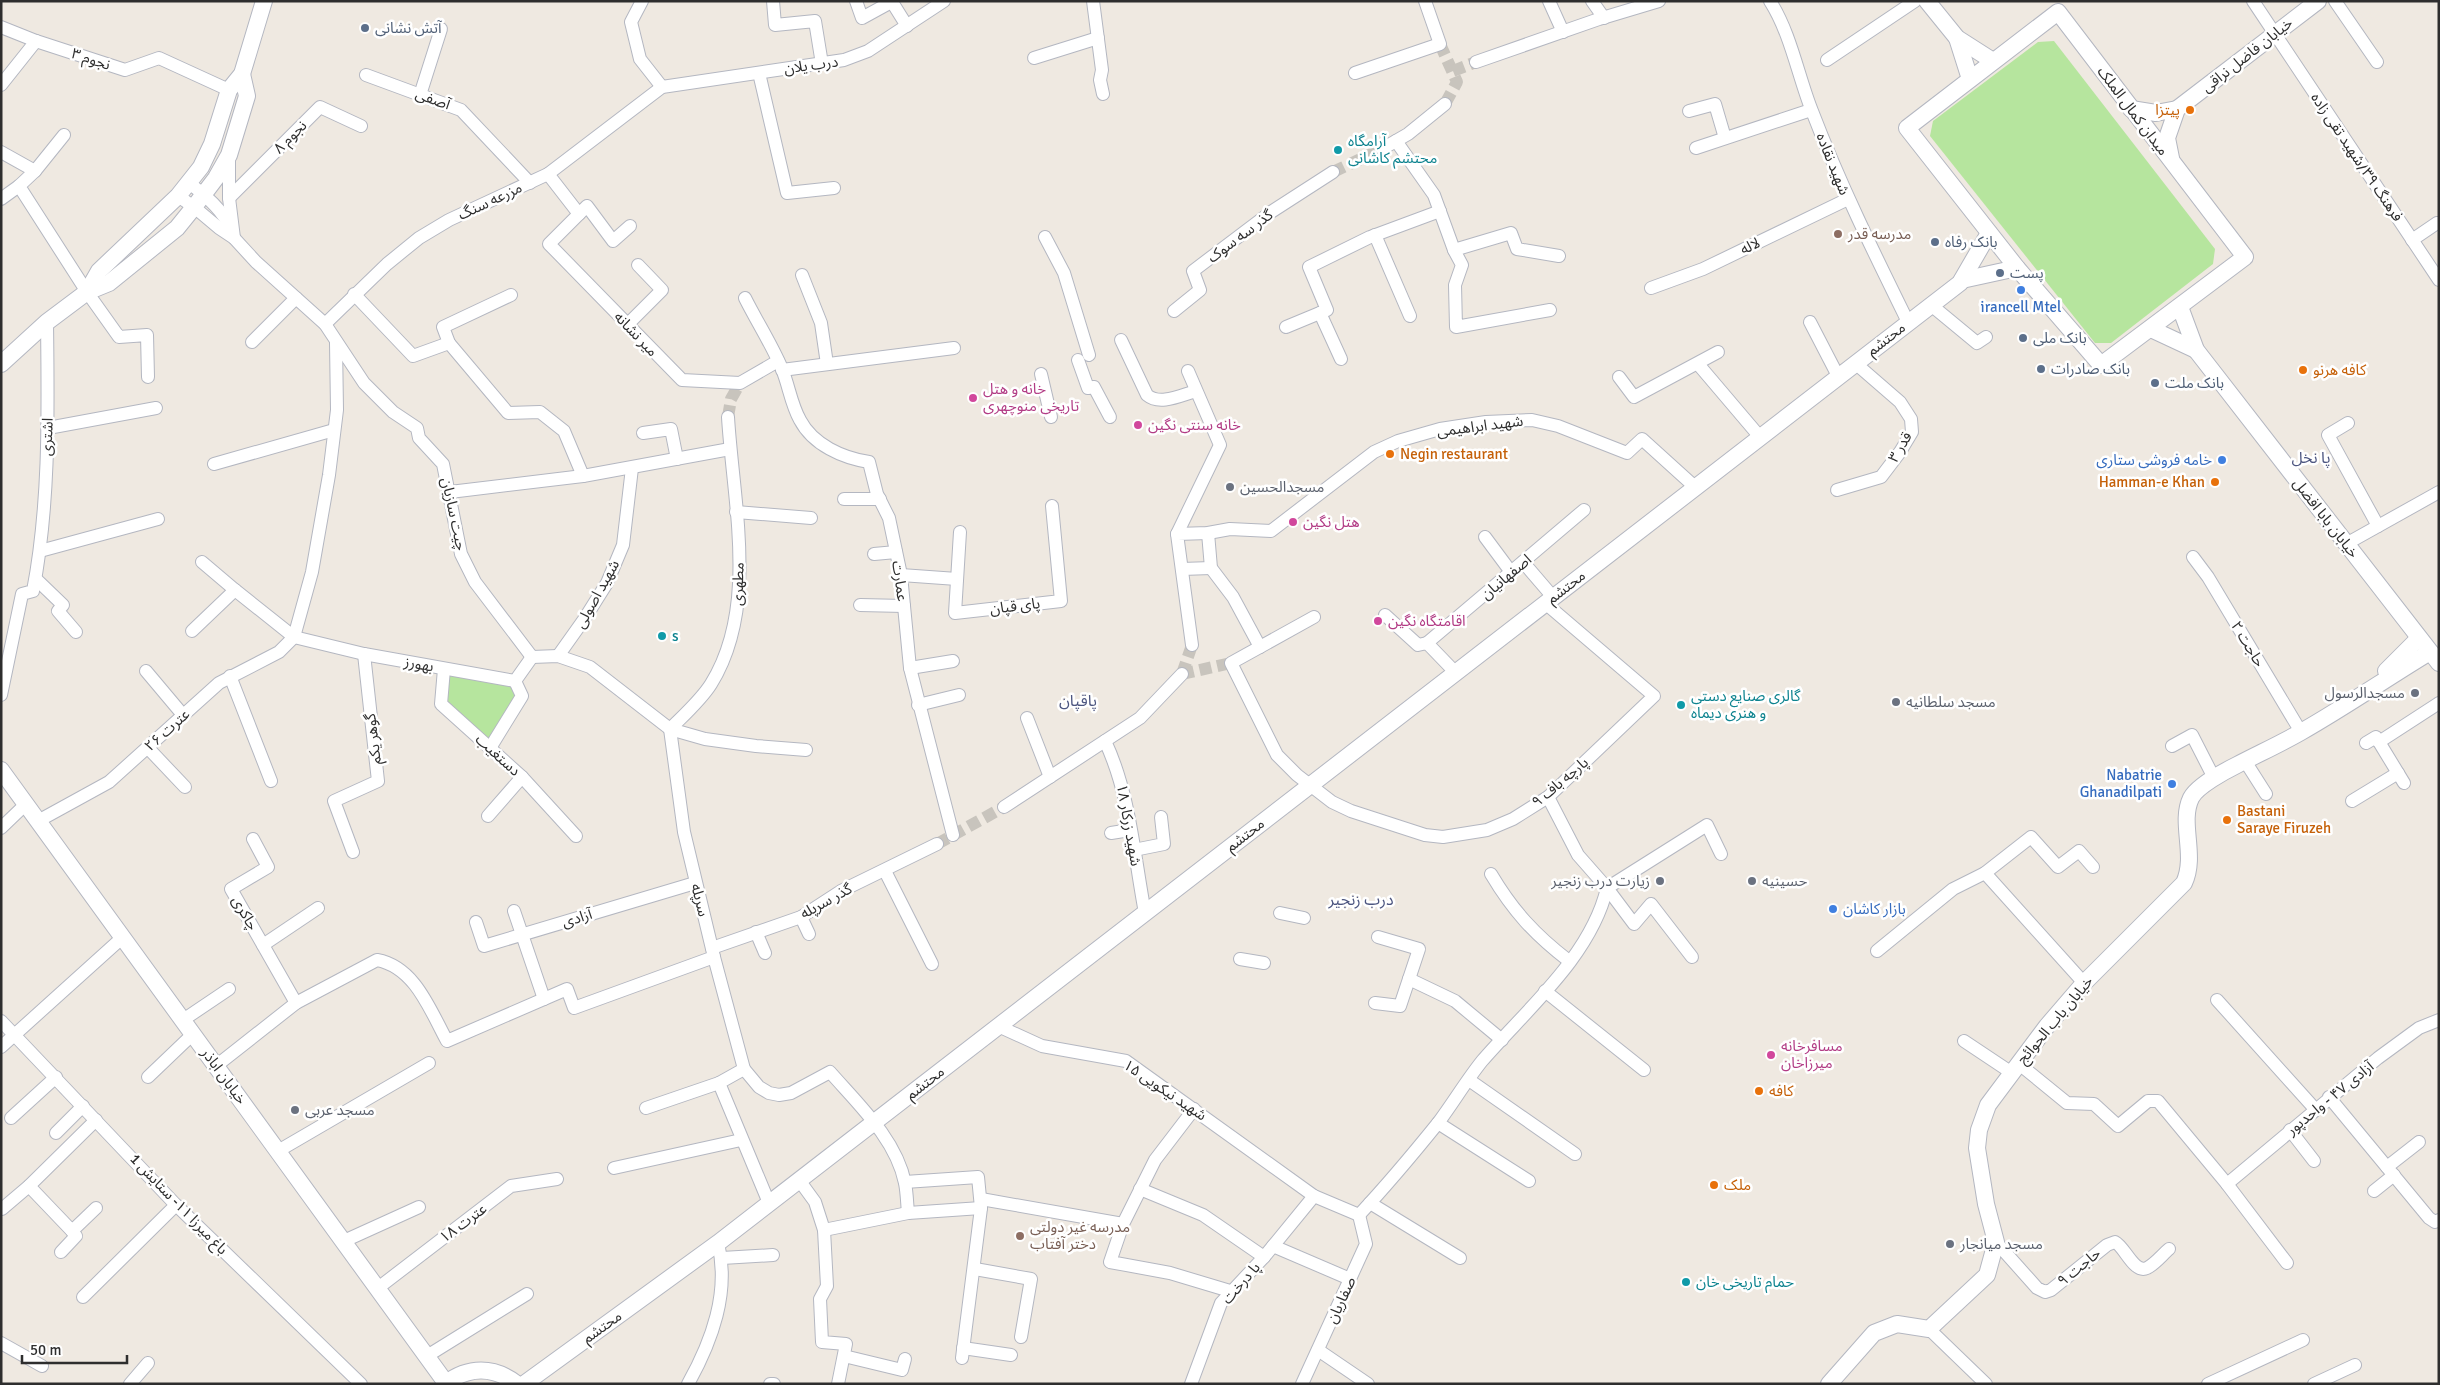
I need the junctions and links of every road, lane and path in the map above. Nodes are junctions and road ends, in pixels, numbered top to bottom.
1 (264, 1) edge
2 (642, 1) edge
3 (773, 1) edge
4 (856, 1) edge
5 (944, 1) edge
6 (1093, 1) edge
7 (1425, 1) edge
8 (1549, 1) edge
9 (1592, 1) edge
10 (1659, 1) edge
11 (1914, 1) edge
12 (1927, 1) edge
13 (2253, 1) edge
14 (2318, 1) edge
15 (2335, 1) edge
16 (893, 2) edge
17 (1773, 2) edge
18 (1604, 18) junction
19 (907, 26) junction
20 (1, 27) edge
21 (442, 29) dead end
22 (1563, 32) junction
23 (2275, 34) junction
24 (1098, 38) junction
25 (1956, 38) junction
26 (36, 42) junction
27 (1034, 58) dead end
28 (1827, 60) dead end
29 (1993, 61) junction
30 (1476, 62) tunnel mouth
31 (2377, 62) dead end
32 (822, 64) junction
33 (759, 72) junction
34 (1355, 73) dead end
35 (242, 74) junction
36 (366, 75) dead end
37 (1970, 79) junction
38 (1, 85) edge
39 (662, 87) junction
40 (229, 90) junction
41 (1103, 94) dead end
42 (420, 95) junction
43 (1445, 104) tunnel mouth
44 (2131, 109) junction
45 (2178, 109) junction
46 (1811, 110) junction
47 (1689, 111) dead end
48 (361, 126) dead end
49 (64, 135) dead end
50 (1725, 138) junction
51 (1396, 141) junction
52 (1696, 148) dead end
53 (1382, 149) tunnel mouth
54 (1, 152) edge
55 (229, 155) junction
56 (2172, 162) junction
57 (35, 171) junction
58 (1333, 172) tunnel mouth
59 (548, 174) junction
60 (189, 183) junction
61 (530, 183) junction
62 (19, 186) junction
63 (834, 188) dead end
64 (178, 196) junction
65 (229, 198) junction
66 (1, 199) edge
67 (1848, 199) junction
68 (199, 201) junction
69 (583, 210) junction
70 (1440, 211) junction
71 (2438, 223) dead end
72 (630, 226) dead end
73 (1989, 233) junction
74 (1375, 235) junction
75 (1045, 237) dead end
76 (234, 238) junction
77 (2412, 240) junction
78 (1454, 250) junction
79 (1559, 256) dead end
80 (638, 265) dead end
81 (2017, 268) junction
82 (802, 274) dead end
83 (1962, 280) junction
84 (2439, 280) edge
85 (1651, 288) dead end
86 (86, 292) junction
87 (354, 294) junction
88 (511, 295) dead end
89 (296, 298) junction
90 (745, 298) dead end
91 (1930, 305) junction
92 (2180, 307) junction
93 (1550, 310) dead end
94 (1174, 311) dead end
95 (1320, 313) junction
96 (1410, 316) dead end
97 (47, 322) junction
98 (1810, 322) dead end
99 (1908, 322) junction
100 (325, 324) junction
101 (627, 324) junction
102 (1286, 327) dead end
103 (2151, 329) junction
104 (1986, 337) dead end
105 (1121, 340) dead end
106 (252, 342) dead end
107 (449, 342) junction
108 (336, 343) junction
109 (954, 348) dead end
110 (2196, 350) junction
111 (1718, 352) dead end
112 (1341, 360) dead end
113 (1, 364) edge
114 (827, 364) junction
115 (1698, 364) junction
116 (1855, 364) junction
117 (780, 366) junction
118 (1188, 371) dead end
119 (1041, 374) dead end
120 (148, 376) dead end
121 (1838, 376) junction
122 (1619, 377) dead end
123 (1196, 390) junction
124 (156, 408) dead end
125 (728, 417) tunnel mouth
126 (1051, 417) dead end
127 (1110, 417) dead end
128 (2348, 423) dead end
129 (48, 428) junction
130 (334, 430) junction
131 (643, 433) dead end
132 (1760, 437) junction
133 (730, 449) junction
134 (678, 459) junction
135 (214, 464) dead end
136 (632, 468) junction
137 (582, 476) junction
138 (1695, 487) junction
139 (1837, 490) dead end
140 (450, 492) junction
141 (2439, 492) edge
142 (880, 499) junction
143 (844, 500) dead end
144 (1052, 506) dead end
145 (1584, 510) dead end
146 (736, 512) junction
147 (811, 518) dead end
148 (158, 519) dead end
149 (2378, 526) junction
150 (960, 532) dead end
151 (1208, 533) junction
152 (1177, 534) junction
153 (1485, 537) dead end
154 (2346, 544) junction
155 (40, 551) junction
156 (896, 552) junction
157 (874, 554) dead end
158 (2193, 557) dead end
159 (202, 562) dead end
160 (1523, 562) junction
161 (1211, 568) junction
162 (1182, 570) junction
163 (1511, 572) junction
164 (901, 575) junction
165 (36, 579) junction
166 (957, 579) junction
167 (234, 590) junction
168 (1549, 600) junction
169 (860, 605) dead end
170 (904, 606) junction
171 (1385, 615) dead end
172 (1314, 617) dead end
173 (192, 631) dead end
174 (76, 632) dead end
175 (294, 637) junction
176 (2419, 638) junction
177 (1428, 643) junction
178 (1192, 645) tunnel mouth
179 (1260, 647) junction
180 (364, 654) junction
181 (558, 656) junction
182 (532, 657) junction
183 (2435, 658) edge
184 (953, 661) dead end
185 (910, 668) junction
186 (444, 669) junction
187 (146, 671) dead end
188 (1455, 672) junction
189 (1182, 674) dead end
190 (230, 676) junction
191 (515, 681) junction
192 (2371, 687) junction
193 (1, 695) edge
194 (959, 695) dead end
195 (2439, 702) edge
196 (918, 705) junction
197 (183, 715) junction
198 (1027, 718) dead end
199 (670, 729) junction
200 (2301, 732) junction
201 (1105, 741) junction
202 (2379, 742) junction
203 (2366, 743) dead end
204 (2172, 746) dead end
205 (148, 748) junction
206 (490, 748) junction
207 (806, 750) dead end
208 (2245, 761) junction
209 (1, 770) edge
210 (522, 777) junction
211 (1050, 777) junction
212 (2214, 778) junction
213 (271, 781) dead end
214 (1310, 785) junction
215 (185, 787) dead end
216 (2266, 794) dead end
217 (1548, 797) junction
218 (2352, 801) dead end
219 (26, 804) junction
220 (1004, 808) tunnel mouth
221 (488, 816) dead end
222 (1160, 817) dead end
223 (38, 821) junction
224 (1, 828) edge
225 (1130, 830) junction
226 (1111, 833) dead end
227 (953, 835) dead end
228 (576, 836) dead end
229 (253, 839) dead end
230 (937, 844) tunnel mouth
231 (1134, 850) junction
232 (353, 852) dead end
233 (1721, 854) dead end
234 (2093, 868) dead end
235 (885, 871) junction
236 (1986, 873) junction
237 (1491, 874) dead end
238 (695, 883) junction
239 (1607, 888) junction
240 (318, 908) dead end
241 (514, 911) dead end
242 (1145, 913) junction
243 (1280, 913) dead end
244 (801, 917) junction
245 (1304, 918) dead end
246 (476, 922) dead end
247 (756, 932) junction
248 (809, 934) dead end
249 (522, 935) junction
250 (123, 937) junction
251 (1378, 937) dead end
252 (263, 945) junction
253 (1877, 951) dead end
254 (713, 953) junction
255 (765, 953) dead end
256 (1692, 957) dead end
257 (1240, 959) dead end
258 (1569, 961) junction
259 (1264, 962) dead end
260 (932, 964) dead end
261 (1409, 979) junction
262 (2084, 983) junction
263 (229, 989) dead end
264 (1545, 991) junction
265 (544, 999) junction
266 (2217, 1000) dead end
267 (296, 1003) junction
268 (1375, 1003) dead end
269 (183, 1020) junction
270 (2439, 1020) edge
271 (1, 1021) edge
272 (998, 1026) junction
273 (193, 1034) junction
274 (15, 1035) junction
275 (1502, 1040) junction
276 (1964, 1041) dead end
277 (1, 1047) edge
278 (428, 1063) dead end
279 (216, 1066) junction
280 (2015, 1068) junction
281 (744, 1069) junction
282 (1644, 1070) dead end
283 (56, 1077) junction
284 (148, 1077) dead end
285 (1469, 1080) junction
286 (719, 1083) junction
287 (2330, 1098) junction
288 (83, 1106) junction
289 (646, 1108) dead end
290 (1194, 1109) junction
291 (2315, 1109) junction
292 (12, 1118) dead end
293 (96, 1120) junction
294 (874, 1122) junction
295 (1438, 1122) junction
296 (2290, 1130) junction
297 (56, 1133) dead end
298 (741, 1140) junction
299 (2419, 1142) dead end
300 (278, 1151) junction
301 (1574, 1154) dead end
302 (2314, 1161) dead end
303 (614, 1168) dead end
304 (2391, 1171) junction
305 (557, 1180) dead end
306 (799, 1180) junction
307 (1529, 1181) dead end
308 (905, 1182) junction
309 (2227, 1184) junction
310 (28, 1186) junction
311 (1140, 1189) junction
312 (2374, 1191) dead end
313 (1314, 1196) junction
314 (769, 1203) junction
315 (1370, 1203) junction
316 (981, 1204) junction
317 (176, 1205) junction
318 (419, 1207) dead end
319 (96, 1208) dead end
320 (2, 1209) edge
321 (908, 1213) junction
322 (1359, 1215) junction
323 (2439, 1220) edge
324 (1123, 1224) junction
325 (824, 1230) junction
326 (72, 1232) junction
327 (344, 1241) junction
328 (1996, 1242) junction
329 (1273, 1246) junction
330 (2169, 1249) dead end
331 (720, 1250) junction
332 (61, 1252) dead end
333 (773, 1255) dead end
334 (1264, 1257) junction
335 (1460, 1258) dead end
336 (2287, 1263) dead end
337 (975, 1269) junction
338 (1350, 1279) junction
339 (378, 1288) junction
340 (1230, 1291) junction
341 (527, 1294) dead end
342 (83, 1298) dead end
343 (1929, 1330) junction
344 (1021, 1337) dead end
345 (2303, 1340) dead end
346 (1, 1343) edge
347 (1318, 1350) junction
348 (1011, 1355) dead end
349 (427, 1356) junction
350 (844, 1356) junction
351 (905, 1359) dead end
352 (148, 1363) dead end
353 (2355, 1364) dead end
354 (42, 1366) dead end
355 (446, 1383) edge
356 (130, 1384) edge
357 (360, 1384) edge
358 (517, 1384) edge
359 (524, 1384) edge
360 (688, 1384) edge
361 (838, 1384) edge
362 (1192, 1384) edge
363 (1302, 1384) edge
364 (1368, 1384) edge
365 (1829, 1384) edge
366 (1986, 1384) edge
367 (2208, 1384) edge
368 (2314, 1384) edge

1 - 35 main road
2 - 39 street
3 - 32 street
4 - 16 street
5 - 19 street, درب یلان
6 - 24 street
7 - 34 street
8 - 22 street
9 - 18 street
10 - 18 street
11 - 28 street
12 - 25 main road
13 - 23 street, فرهنگ ۳۹/شهید تقی زاده
14 - 23 main road, خیابان فاضل نراقی
15 - 31 street
16 - 19 street
17 - 46 street, شهید نقاده
18 - 22 street
19 - 32 street, درب یلان
20 - 26 street, نجوم ۳
21 - 42 street
22 - 30 street
23 - 45 main road, خیابان فاضل نراقی
23 - 77 street, فرهنگ ۳۹/شهید تقی زاده
24 - 27 street
24 - 41 street
25 - 29 main road
25 - 37 main road
26 - 38 street
26 - 40 street, نجوم ۳
29 - 37 main road, میدان کمال الملک
29 - 44 main road, میدان کمال الملک
32 - 33 street, درب یلان
33 - 39 street, درب یلان
33 - 63 street
35 - 40 main road
35 - 55 main road
36 - 42 street, آصفی
37 - 73 main road, میدان کمال الملک
39 - 59 street, مزرعه سنگ
40 - 60 main road
42 - 61 street, آصفی
43 - 51 street
44 - 45 main road, خیابان فاضل نراقی
44 - 56 main road, میدان کمال الملک
45 - 56 main road
46 - 50 street
46 - 67 street, شهید نقاده
47 - 50 street
48 - 65 street, نجوم ۸
49 - 57 street
50 - 52 street
51 - 53 street
51 - 70 street
54 - 57 street
55 - 65 street
55 - 68 main road
56 - 92 main road, میدان کمال الملک
57 - 62 street
58 - 94 street, گذر سه سوک
59 - 61 street, مزرعه سنگ
59 - 69 street
60 - 64 main road
60 - 68 street
61 - 87 street, مزرعه سنگ
62 - 66 street
62 - 86 street
64 - 68 street
64 - 86 main road
65 - 76 street
67 - 85 street, لاله
67 - 99 street, شهید نقاده
68 - 76 street, چیت سازیان
68 - 86 main road
69 - 72 street
69 - 101 street, میر نشانه
70 - 74 street
70 - 78 street
71 - 77 street
73 - 81 main road, میدان کمال الملک
73 - 83 main road, محتشم
74 - 95 street
74 - 96 street
75 - 127 street
76 - 89 street, چیت سازیان
77 - 84 street, فرهنگ ۳۹/شهید تقی زاده
78 - 79 street
78 - 93 street
80 - 101 street
81 - 83 main road, محتشم
81 - 103 main road, میدان کمال الملک
82 - 114 street
83 - 91 main road, محتشم
86 - 97 main road
86 - 120 street
87 - 100 street, مزرعه سنگ
87 - 107 street
88 - 107 street
89 - 100 street, چیت سازیان
89 - 106 street
90 - 117 street
91 - 99 main road, محتشم
91 - 104 street
92 - 103 main road, میدان کمال الملک
92 - 110 main road, خیابان بابا افضل
95 - 102 street
95 - 112 street
97 - 113 main road
97 - 129 street, اشتری
98 - 121 street
99 - 116 main road, محتشم
100 - 108 street, چیت سازیان
101 - 117 street, میر نشانه
103 - 110 main road, خیابان بابا افضل
105 - 123 street
107 - 137 street
108 - 130 street
108 - 140 street, چیت سازیان
109 - 114 street
110 - 154 main road, خیابان بابا افضل
111 - 115 street
114 - 117 street
115 - 122 street
115 - 132 street
116 - 121 main road, محتشم
116 - 139 street, قدر ۳
117 - 142 street, عمارت
118 - 123 street
119 - 126 street
121 - 132 main road, محتشم
123 - 152 street
124 - 129 street
125 - 133 street, مطهری
128 - 149 street
129 - 155 street, اشتری
130 - 135 street
130 - 175 street
131 - 134 street
132 - 138 main road, محتشم
133 - 134 street
133 - 146 street, مطهری
134 - 136 street
136 - 137 street
136 - 181 street, شهید اصولی
137 - 140 street
138 - 151 street, شهید ابراهیمی
138 - 168 main road, محتشم
140 - 182 street, چیت سازیان
141 - 149 street
142 - 143 street
142 - 156 street, عمارت
144 - 166 street, پای قپان
145 - 160 street, اصفهانیان
146 - 147 street
146 - 199 street, مطهری
148 - 155 street
149 - 154 street
150 - 166 street, پای قپان
151 - 152 street, شهید ابراهیمی
151 - 161 street
152 - 162 street
153 - 163 street
154 - 176 main road, خیابان بابا افضل
155 - 165 street, اشتری
156 - 157 street
156 - 164 street, عمارت
158 - 200 street, حاجت ۲
159 - 167 street
160 - 163 street, اصفهانیان
160 - 168 street
161 - 162 street
161 - 179 street
162 - 178 street
163 - 177 street, اصفهانیان
164 - 166 street
164 - 170 street, عمارت
165 - 174 street
165 - 193 street
167 - 173 street
167 - 175 street
168 - 188 main road, محتشم
168 - 217 street, پارچه باف ۹
169 - 170 street
170 - 185 street, عمارت
171 - 177 street
172 - 179 street
175 - 180 street, بهورز
175 - 190 street, عترت ۲۶
176 - 183 main road, خیابان بابا افضل
176 - 192 main road, خیابان باب الحوائج
177 - 188 street
179 - 214 street, پارچه باف ۹
180 - 186 street, بهورز
180 - 232 street, گوهر یکم
181 - 182 street
181 - 199 street
182 - 191 street
183 - 192 main road, خیابان باب الحوائج
184 - 185 street
185 - 196 street, عمارت
186 - 191 street, بهورز
186 - 206 street, دستغیب
187 - 197 street
188 - 214 main road, محتشم
189 - 201 street
190 - 197 street, عترت ۲۶
190 - 213 street
191 - 206 street
192 - 200 main road, خیابان باب الحوائج
194 - 196 street
195 - 202 street
196 - 227 street, عمارت
197 - 205 street, عترت ۲۶
198 - 211 street
199 - 207 street
199 - 238 street, سرپله
200 - 208 main road, خیابان باب الحوائج
201 - 211 street
201 - 225 street, شهید زرکار ۱۸
202 - 203 street
202 - 218 street
204 - 212 street
205 - 215 street
205 - 223 street, عترت ۲۶
206 - 210 street, دستغیب
208 - 212 main road, خیابان باب الحوائج
208 - 216 street
209 - 219 main road, خیابان اباذر
210 - 221 street
210 - 228 street, دستغیب
211 - 220 street
212 - 262 main road, خیابان باب الحوائج
214 - 217 street, پارچه باف ۹
214 - 242 main road, محتشم
217 - 239 street
219 - 223 main road, خیابان اباذر
219 - 224 street
222 - 231 street
223 - 250 main road, خیابان اباذر
225 - 226 street
225 - 231 street, شهید زرکار ۱۸
229 - 252 street, چاکری
230 - 235 street, گذر سرپله
231 - 242 street, شهید زرکار ۱۸
233 - 239 street
234 - 236 street
235 - 244 street, گذر سرپله
235 - 260 street
236 - 253 street
236 - 262 street
237 - 258 street
238 - 249 street, آزادی
238 - 254 street, سرپله
239 - 256 street
239 - 258 street
240 - 252 street
241 - 249 street
242 - 272 main road, محتشم
243 - 245 street
244 - 247 street, گذر سرپله
244 - 248 street
246 - 249 street, آزادی
247 - 254 street, گذر سرپله
247 - 255 street
249 - 265 street
250 - 269 main road, خیابان اباذر
250 - 274 street
251 - 261 street
252 - 267 street, چاکری
254 - 265 street, گذر سرپله
254 - 281 street, سرپله
257 - 259 street
258 - 264 street
261 - 268 street
261 - 275 street
262 - 280 main road, خیابان باب الحوائج
263 - 269 street
264 - 275 street
264 - 282 street
265 - 267 street
266 - 291 street
267 - 279 street
269 - 273 main road, خیابان اباذر
270 - 287 street, آزادی ۴۷ - واحدپور
271 - 274 street, باغ میرزا ۱۱- ستایش 1
272 - 290 street, شهید نیکویی ۱۵
272 - 294 main road, محتشم
273 - 279 main road, خیابان اباذر
273 - 284 street
274 - 277 street
274 - 283 street, باغ میرزا ۱۱- ستایش 1
275 - 285 street
276 - 280 street
278 - 300 street
279 - 300 main road, خیابان اباذر
280 - 309 street
280 - 328 main road, خیابان باب الحوائج
281 - 286 street
281 - 294 street
283 - 288 street, باغ میرزا ۱۱- ستایش 1
283 - 292 street
285 - 295 street
285 - 301 street
286 - 289 street
286 - 298 street
287 - 291 street, آزادی ۴۷ - واحدپور
287 - 304 street
288 - 293 street, باغ میرزا ۱۱- ستایش 1
288 - 297 street
290 - 311 street
290 - 313 street, شهید نیکویی ۱۵
291 - 296 street, آزادی ۴۷ - واحدپور
293 - 310 street
293 - 317 street, باغ میرزا ۱۱- ستایش 1
294 - 306 main road, محتشم
294 - 308 street
295 - 307 street
295 - 315 street
296 - 302 street
296 - 309 street, آزادی ۴۷ - واحدپور
298 - 303 street
298 - 314 street
299 - 304 street
300 - 327 main road, خیابان اباذر
304 - 312 street
304 - 323 street
305 - 339 street, عترت ۱۸
306 - 314 main road, محتشم
306 - 325 street
308 - 316 street
308 - 321 street
309 - 336 street
310 - 320 street
310 - 326 street
311 - 324 street
311 - 334 street
313 - 322 street, شهید نیکویی ۱۵
313 - 329 street, پا درخت
314 - 331 main road, محتشم
315 - 322 street
315 - 335 street
316 - 321 street
316 - 324 street
316 - 337 street
317 - 342 street
317 - 357 street, باغ میرزا ۱۱- ستایش 1
318 - 327 street
319 - 326 street
321 - 325 street
322 - 338 street, صفاریان
324 - 340 street
325 - 350 street
326 - 332 street
327 - 339 main road, خیابان اباذر
328 - 330 street, حاجت ۹
328 - 343 main road, خیابان باب الحوائج
329 - 334 street, پا درخت
329 - 338 street
331 - 333 street
331 - 359 main road, محتشم
331 - 360 street
334 - 340 street, پا درخت
337 - 344 street
337 - 348 street
338 - 347 street, صفاریان
339 - 349 main road, خیابان اباذر
340 - 362 street, پا درخت
341 - 349 street
343 - 365 main road
343 - 366 street
345 - 367 street
346 - 354 street
347 - 363 street, صفاریان
347 - 364 street
349 - 355 main road, خیابان اباذر
350 - 351 street
350 - 361 street
352 - 356 street
353 - 368 street
355 - 358 main road

